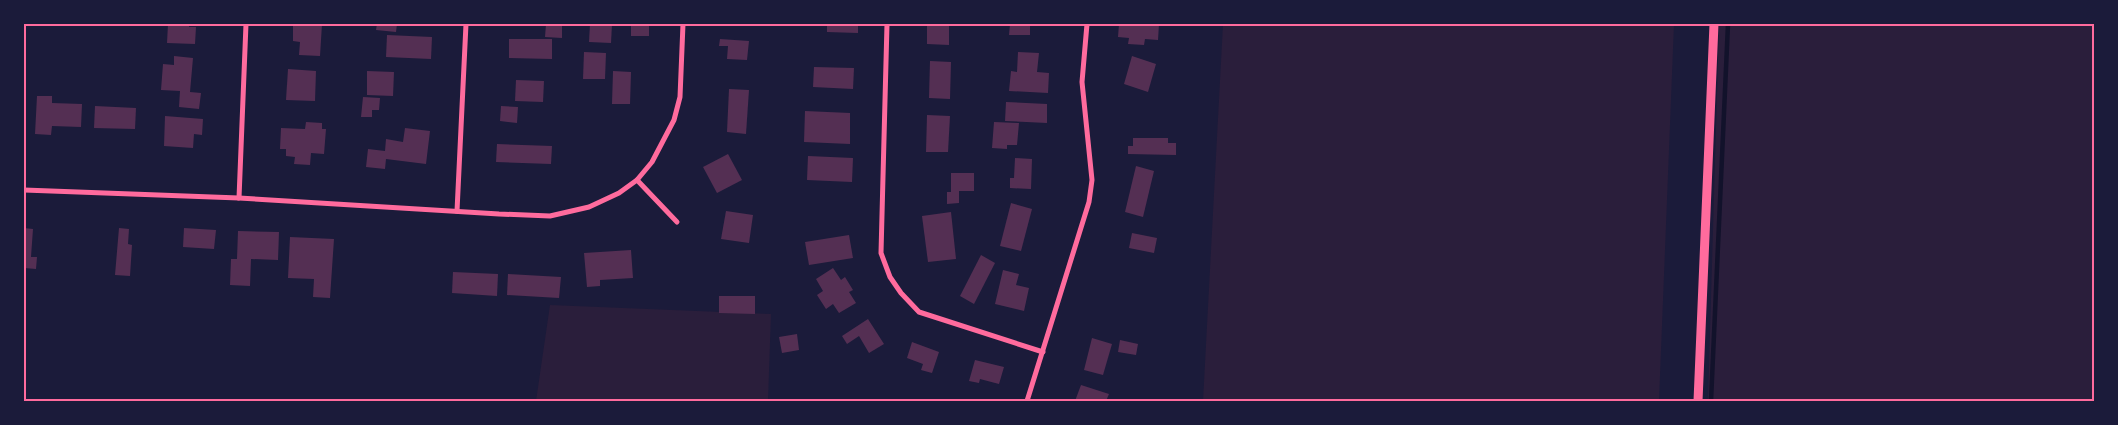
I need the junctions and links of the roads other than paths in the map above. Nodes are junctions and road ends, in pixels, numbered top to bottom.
1 (246, 24) edge
2 (466, 24) edge
3 (683, 24) edge
4 (887, 24) edge
5 (1087, 24) edge
6 (1714, 24) edge
7 (637, 180) junction
8 (24, 190) edge
9 (239, 198) junction
10 (457, 211) junction
11 (678, 222) dead end
12 (1043, 352) junction
13 (1027, 401) edge
14 (1698, 401) edge

1 - 9 street
2 - 10 street
3 - 7 street
4 - 12 street
5 - 12 street
6 - 14 street
7 - 10 street
7 - 11 street
8 - 9 street
9 - 10 street
12 - 13 street

